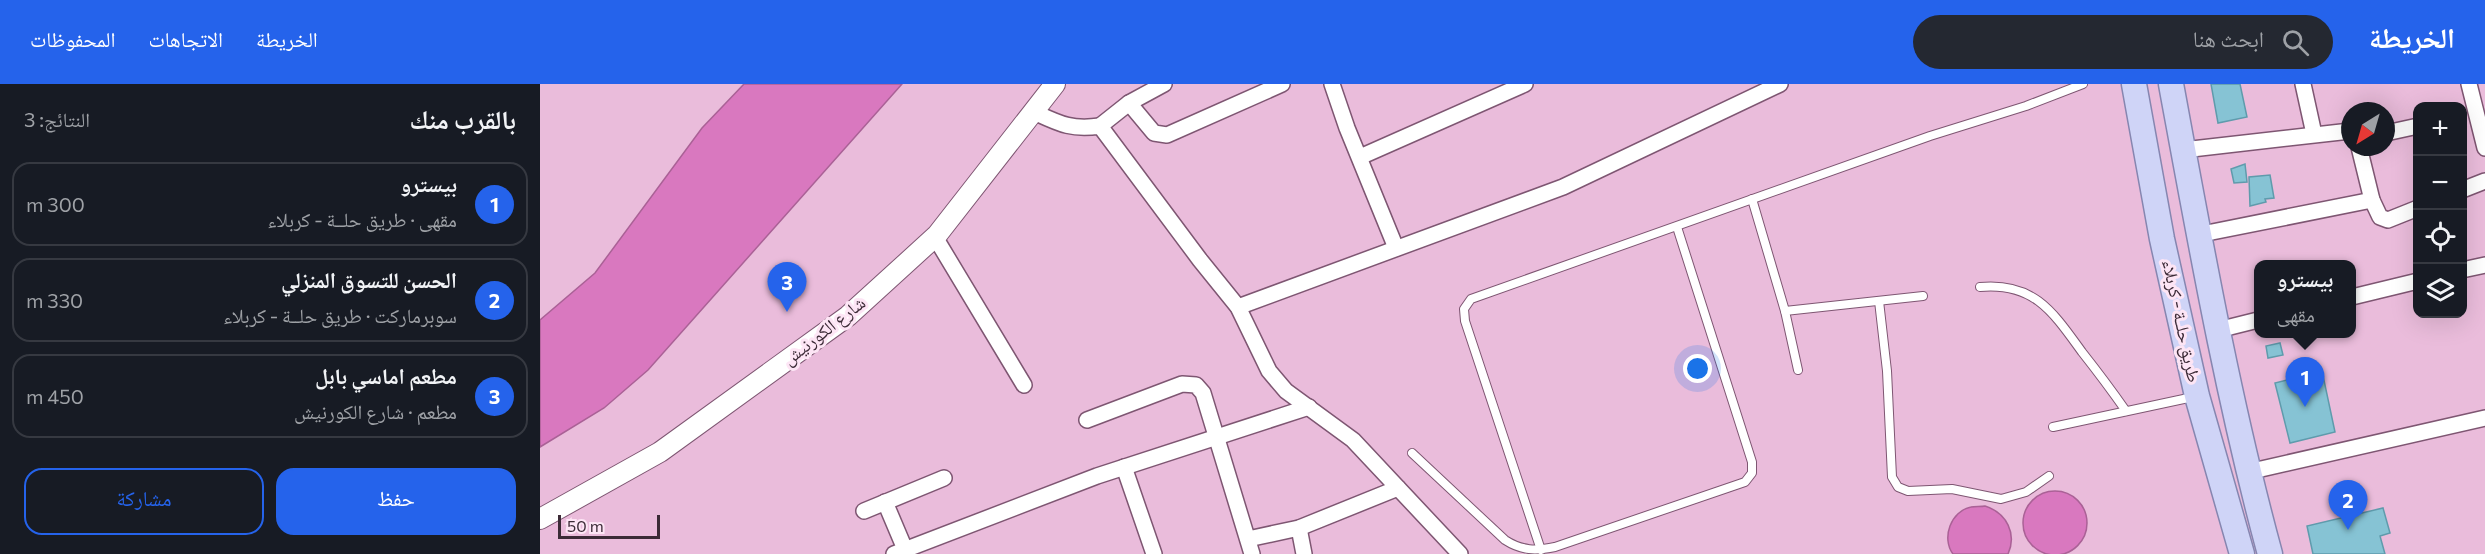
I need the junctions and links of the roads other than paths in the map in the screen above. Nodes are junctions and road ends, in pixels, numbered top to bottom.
1 (1055, 84) edge
2 (1164, 84) edge
3 (1282, 84) edge
4 (1332, 84) edge
5 (1525, 84) edge
6 (1780, 84) edge
7 (2083, 84) edge
8 (2134, 84) edge
9 (2171, 84) edge
10 (2303, 84) edge
11 (2469, 84) edge
12 (1497, 90) edge
13 (1129, 103) junction
14 (1034, 112) junction
15 (2469, 115) edge
16 (1100, 126) junction
17 (2413, 127) edge
18 (2395, 131) edge
19 (2341, 132) edge
20 (2314, 134) junction
21 (2485, 148) edge
22 (2361, 156) edge
23 (1360, 157) junction
24 (2185, 162) junction
25 (2151, 179) junction
26 (2485, 181) edge
27 (2467, 188) edge
28 (1752, 199) junction
29 (2372, 200) junction
30 (2413, 210) edge
31 (1677, 227) junction
32 (2197, 234) junction
33 (935, 237) junction
34 (2163, 239) junction
35 (1396, 248) junction
36 (2485, 265) edge
37 (2467, 269) edge
38 (2413, 282) edge
39 (1980, 287) dead end
40 (1923, 296) dead end
41 (2356, 296) edge
42 (1879, 302) junction
43 (1239, 307) junction
44 (1785, 311) junction
45 (2254, 321) edge
46 (2218, 330) junction
47 (1798, 370) dead end
48 (1024, 385) dead end
49 (2197, 396) junction
50 (1309, 407) junction
51 (2126, 411) junction
52 (2485, 418) edge
53 (1087, 420) dead end
54 (2053, 427) dead end
55 (1218, 437) junction
56 (1412, 453) dead end
57 (1124, 467) junction
58 (2248, 472) junction
59 (2049, 476) dead end
60 (944, 478) dead end
61 (1398, 488) junction
62 (885, 502) junction
63 (864, 511) dead end
64 (540, 519) edge
65 (1299, 528) junction
66 (1250, 547) edge
67 (1541, 550) junction
68 (902, 552) edge
69 (1149, 552) edge
70 (1304, 554) edge
71 (1460, 554) edge
72 (2242, 554) edge
73 (2270, 554) edge

1 - 14 street, شارع الكورنيش
2 - 13 street
3 - 13 street
4 - 23 street
5 - 12 street
6 - 35 street
7 - 28 lane
8 - 25 main road, طريق حلــة - كربلاء
9 - 24 main road, طريق حلــة - كربلاء
10 - 20 street
11 - 15 street
12 - 23 street
13 - 16 street
14 - 16 street
14 - 33 street, شارع الكورنيش
15 - 21 street
16 - 43 street
17 - 18 street
19 - 20 street
20 - 24 street
22 - 29 street
23 - 35 street
24 - 25 main road
24 - 32 main road, طريق حلــة - كربلاء
25 - 34 main road, طريق حلــة - كربلاء
26 - 27 street
28 - 31 lane
28 - 44 lane
29 - 30 street
29 - 32 street
31 - 67 lane
31 - 67 lane
32 - 34 main road
32 - 46 main road, طريق حلــة - كربلاء
33 - 48 street
33 - 64 street, شارع الكورنيش
34 - 49 main road, طريق حلــة - كربلاء
35 - 43 street
36 - 37 street
38 - 41 street
39 - 51 lane
40 - 42 lane
42 - 44 lane
42 - 59 lane
43 - 50 street
44 - 47 lane
45 - 46 street
46 - 58 main road, طريق حلــة - كربلاء
49 - 51 lane
49 - 72 main road, طريق حلــة - كربلاء
50 - 55 street
50 - 61 street
51 - 54 lane
52 - 58 street
53 - 55 street
55 - 57 street
55 - 66 street
56 - 67 lane
57 - 68 street
57 - 69 street
58 - 73 main road, طريق حلــة - كربلاء
60 - 62 street
61 - 65 street
61 - 71 street
62 - 63 street
62 - 68 street
65 - 66 street
65 - 70 street

